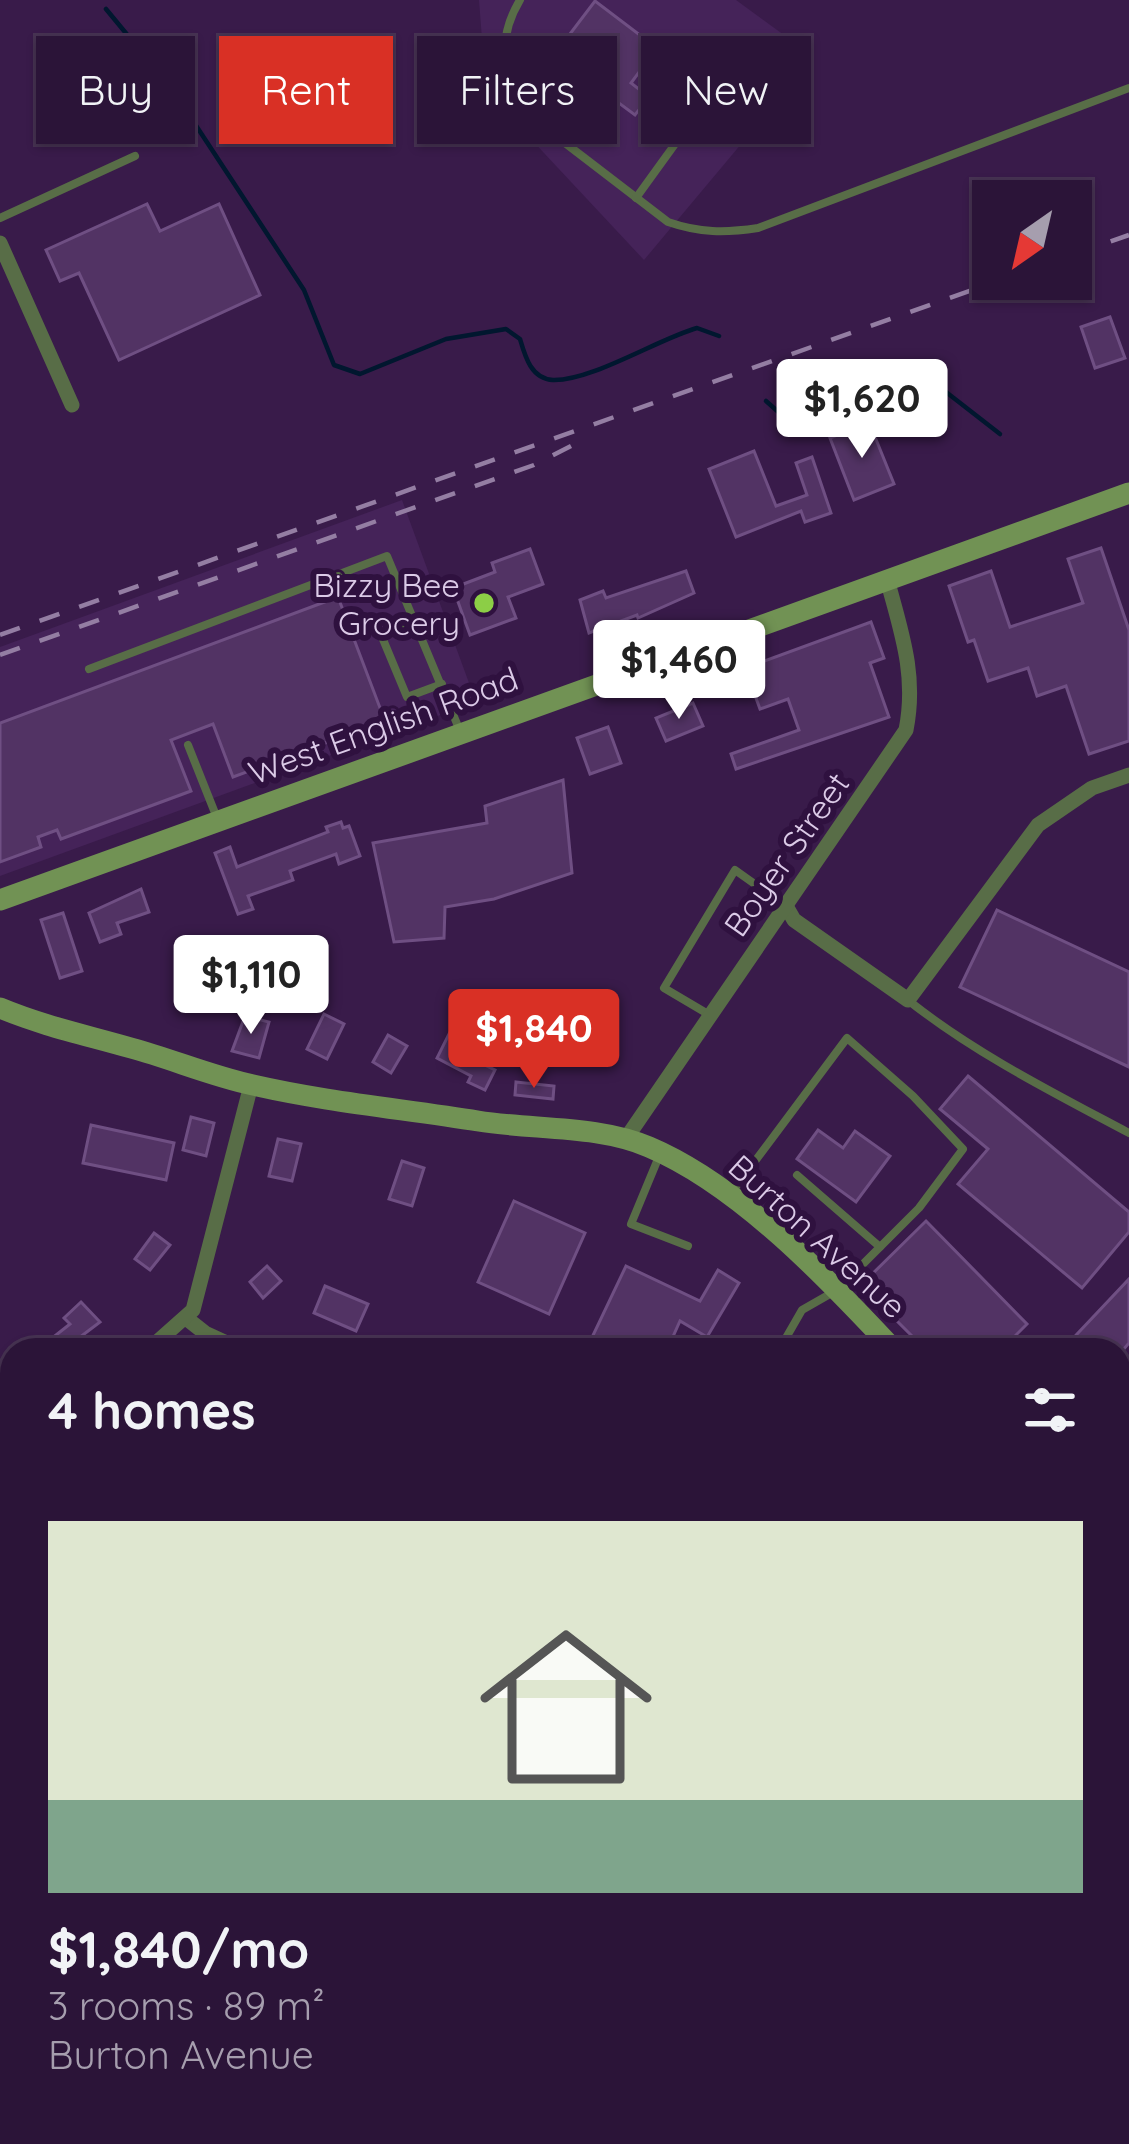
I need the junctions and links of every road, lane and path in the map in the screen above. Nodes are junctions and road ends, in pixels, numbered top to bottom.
1 (520, 0) edge
2 (1129, 88) edge
3 (675, 144) edge
4 (136, 156) dead end
5 (636, 198) junction
6 (0, 218) edge
7 (0, 243) edge
8 (72, 405) dead end
9 (1129, 493) edge
10 (887, 579) junction
11 (416, 623) junction
12 (89, 669) dead end
13 (442, 684) junction
14 (460, 732) junction
15 (188, 745) dead end
16 (1129, 776) edge
17 (217, 820) junction
18 (0, 899) edge
19 (786, 906) junction
20 (908, 1000) junction
21 (0, 1008) edge
22 (710, 1015) junction
23 (251, 1085) junction
24 (1129, 1133) edge
25 (625, 1140) junction
26 (661, 1153) junction
27 (796, 1175) dead end
28 (730, 1194) junction
29 (688, 1246) dead end
30 (880, 1247) junction
31 (837, 1290) junction
32 (186, 1318) junction
33 (162, 1338) edge
34 (216, 1338) edge
35 (785, 1338) edge
36 (883, 1338) edge

1 - 5 lane
2 - 5 lane
3 - 5 lane
4 - 6 lane
7 - 8 street
9 - 10 main road, West English Road
10 - 14 main road, West English Road
10 - 19 street, Boyer Street
11 - 12 lane
11 - 13 lane
11 - 13 lane
13 - 14 lane
14 - 17 main road, West English Road
15 - 17 lane
16 - 20 street
17 - 18 main road, West English Road
19 - 20 street
19 - 22 street, Boyer Street
19 - 22 lane
20 - 24 lane
21 - 23 main road, Burton Avenue
22 - 25 street, Boyer Street
23 - 25 main road, Burton Avenue
23 - 32 street
25 - 26 main road, Burton Avenue
26 - 28 main road, Burton Avenue
26 - 29 lane
27 - 30 lane
28 - 30 lane
28 - 31 main road, Burton Avenue
30 - 31 lane
31 - 35 lane
31 - 36 main road, Burton Avenue
32 - 33 street
32 - 34 street

